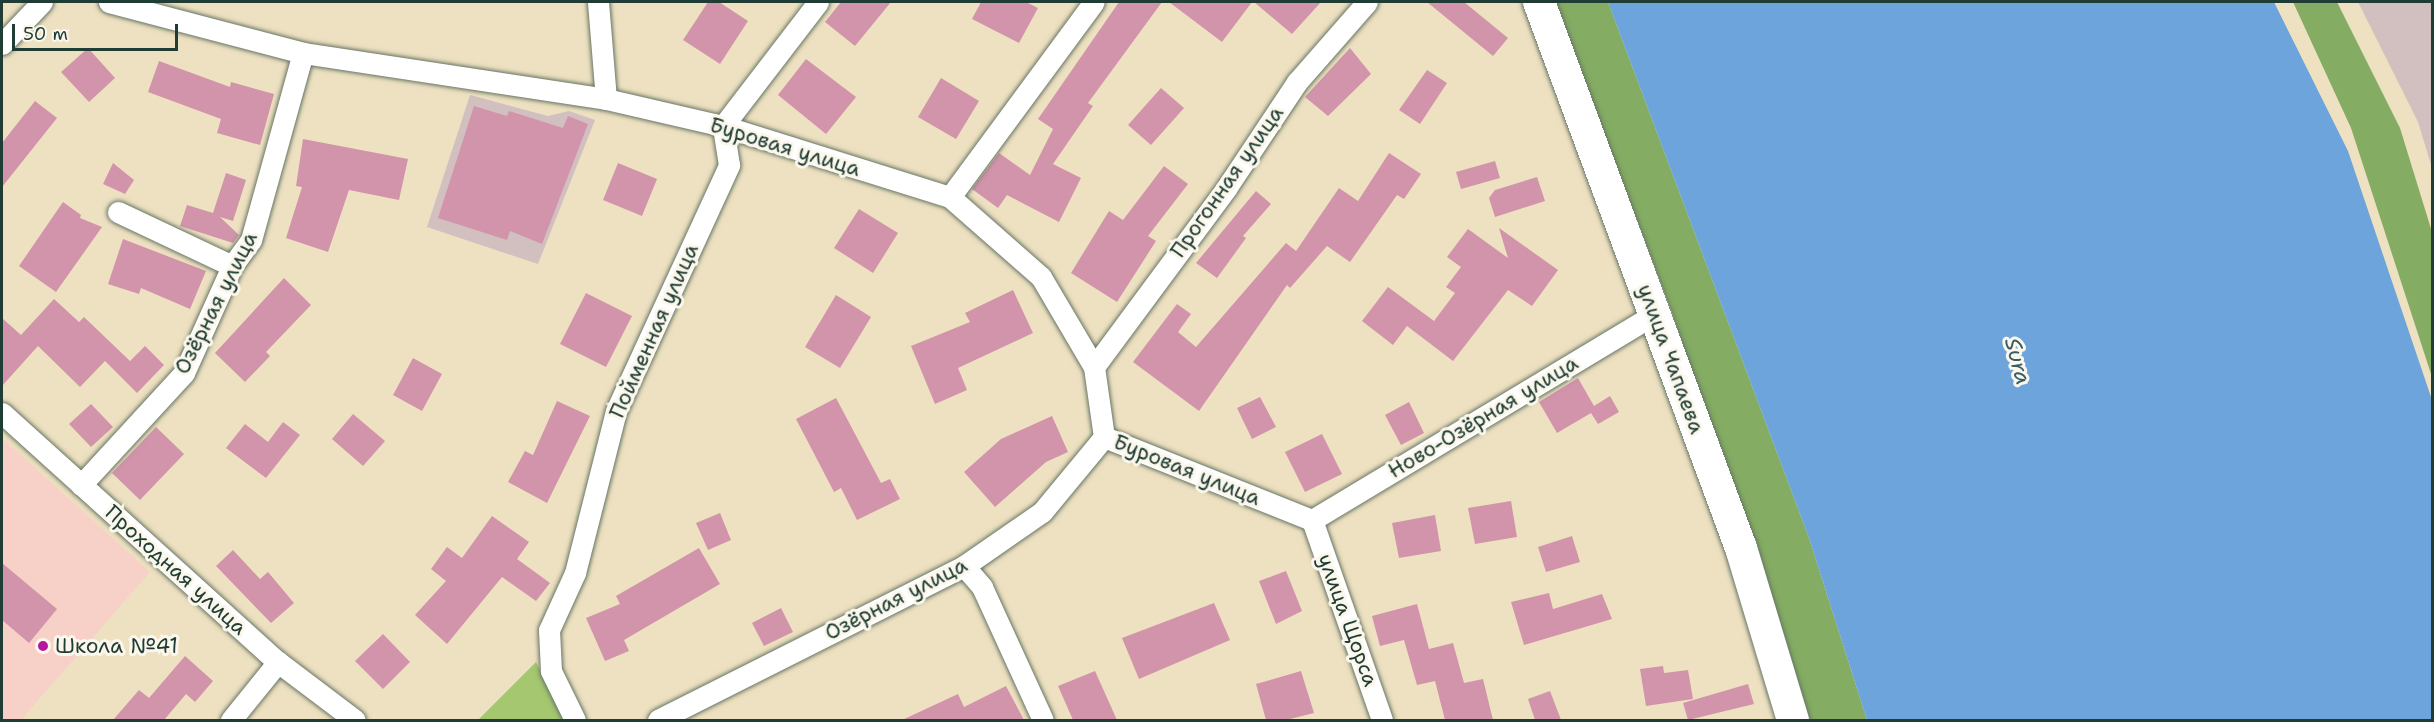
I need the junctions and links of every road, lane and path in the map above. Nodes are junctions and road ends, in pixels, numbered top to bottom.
1 (42, 2) edge
2 (109, 2) edge
3 (598, 2) edge
4 (818, 2) edge
5 (1094, 2) edge
6 (1367, 2) edge
7 (1539, 2) edge
8 (2, 45) edge
9 (303, 53) junction
10 (606, 99) junction
11 (723, 126) junction
12 (950, 197) junction
13 (118, 212) dead end
14 (232, 266) junction
15 (1655, 314) junction
16 (1094, 367) junction
17 (2, 413) edge
18 (1104, 437) junction
19 (81, 485) junction
20 (1312, 520) junction
21 (964, 566) junction
22 (278, 662) junction
23 (231, 720) edge
24 (355, 720) edge
25 (575, 720) edge
26 (658, 720) edge
27 (1043, 720) edge
28 (1382, 720) edge
29 (1793, 720) edge

1 - 8 street
2 - 9 street, Буровая улица
3 - 10 street
4 - 11 street
5 - 12 street
6 - 16 street, Прогонная улица
7 - 15 street, улица Чапаева
9 - 10 street, Буровая улица
9 - 14 street, Озёрная улица
10 - 11 street, Буровая улица
11 - 12 street, Буровая улица
11 - 25 street, Пойменная улица
12 - 16 street, Буровая улица
13 - 14 street
14 - 19 street, Озёрная улица
15 - 20 street, Ново-Озёрная улица
15 - 29 street, улица Чапаева
16 - 18 street, Буровая улица
17 - 19 street, Проходная улица
18 - 20 street, Буровая улица
18 - 21 street, Озёрная улица
19 - 22 street, Проходная улица
20 - 28 street, улица Щорса
21 - 26 street, Озёрная улица
21 - 27 street
22 - 23 street
22 - 24 street, Проходная улица

